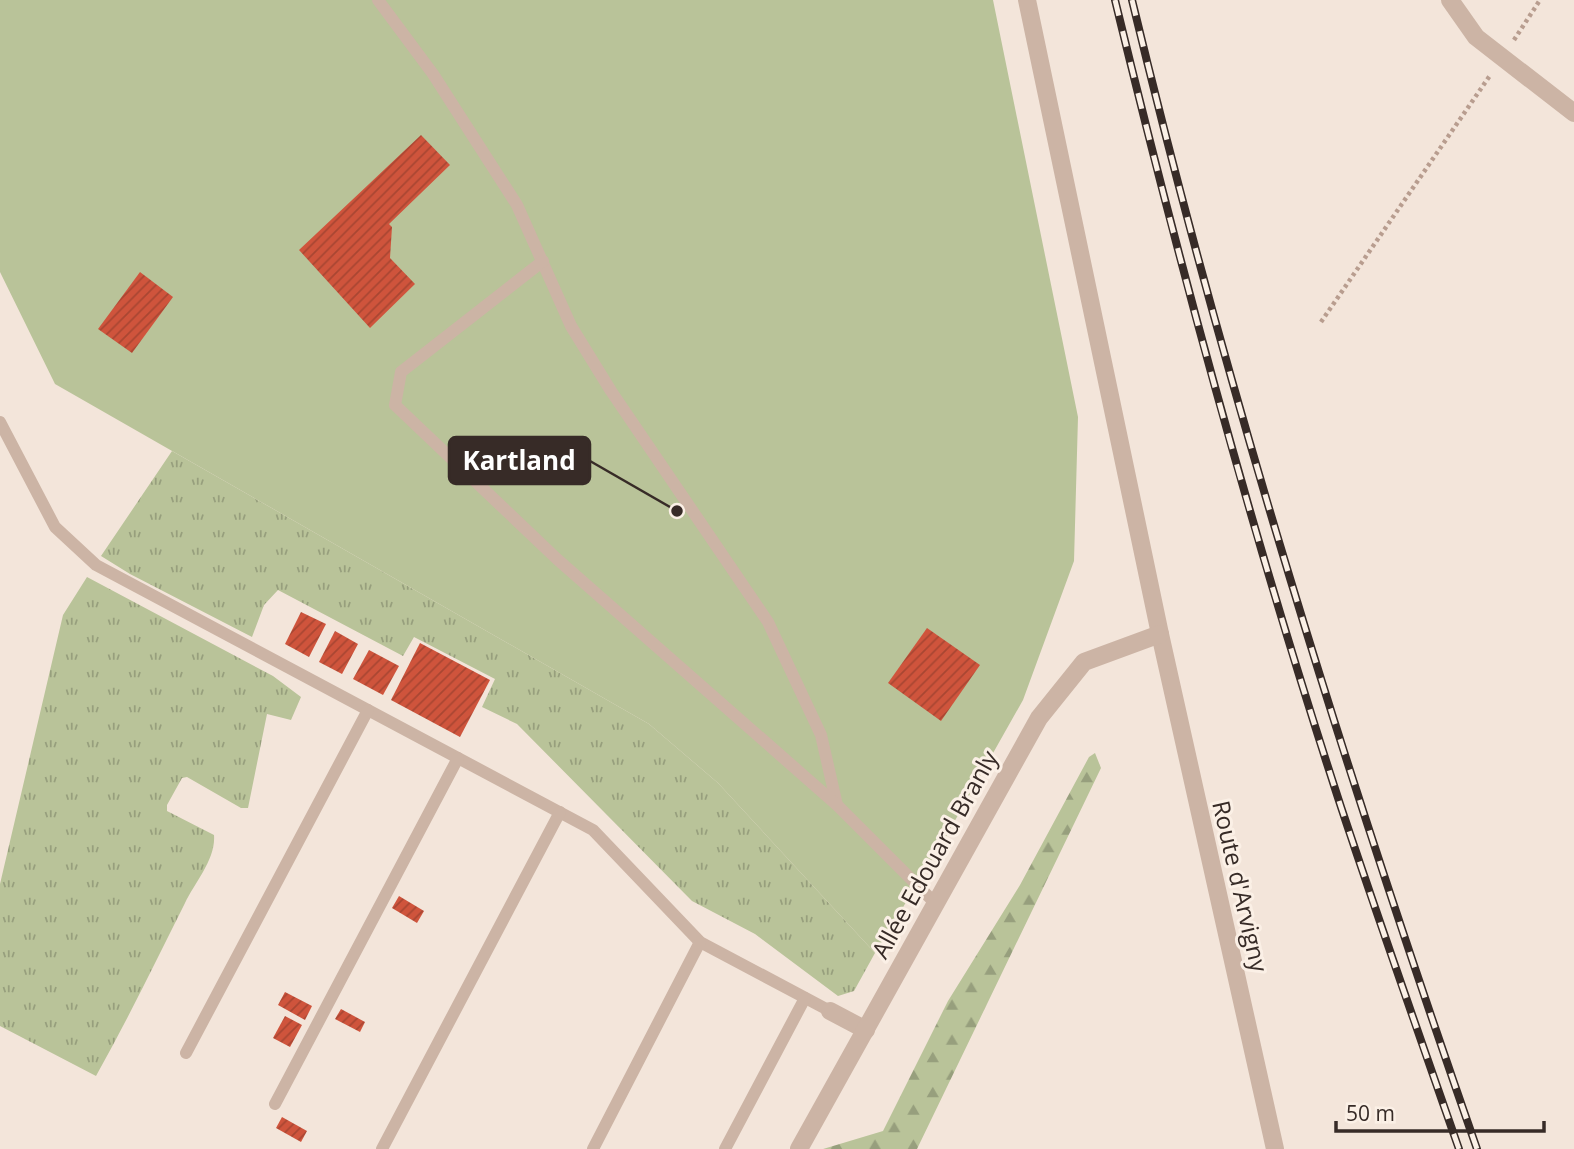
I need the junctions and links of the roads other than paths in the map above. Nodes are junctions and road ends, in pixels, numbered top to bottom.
1 (378, 0) edge
2 (1027, 0) edge
3 (1450, 0) edge
4 (1574, 113) edge
5 (542, 261) junction
6 (0, 422) edge
7 (1160, 634) junction
8 (368, 710) junction
9 (458, 758) junction
10 (837, 805) junction
11 (560, 812) junction
12 (934, 902) junction
13 (700, 943) junction
14 (805, 998) junction
15 (830, 1011) joint
16 (866, 1030) junction
17 (186, 1053) dead end
18 (275, 1104) dead end
19 (383, 1149) edge
20 (593, 1149) edge
21 (725, 1149) edge
22 (799, 1149) edge
23 (1275, 1149) edge

1 - 5 lane
2 - 7 street, Route d'Arvigny
3 - 4 street
5 - 10 lane
5 - 10 lane
6 - 8 lane
7 - 12 street, Allée Edouard Branly
7 - 23 street, Route d'Arvigny
8 - 9 lane
8 - 17 lane
9 - 11 lane
9 - 18 lane
10 - 12 lane
11 - 13 lane
11 - 19 lane
12 - 16 street, Allée Edouard Branly
13 - 14 lane
13 - 20 lane
14 - 15 lane
14 - 21 lane
15 - 16 street
16 - 22 street, Allée Edouard Branly

